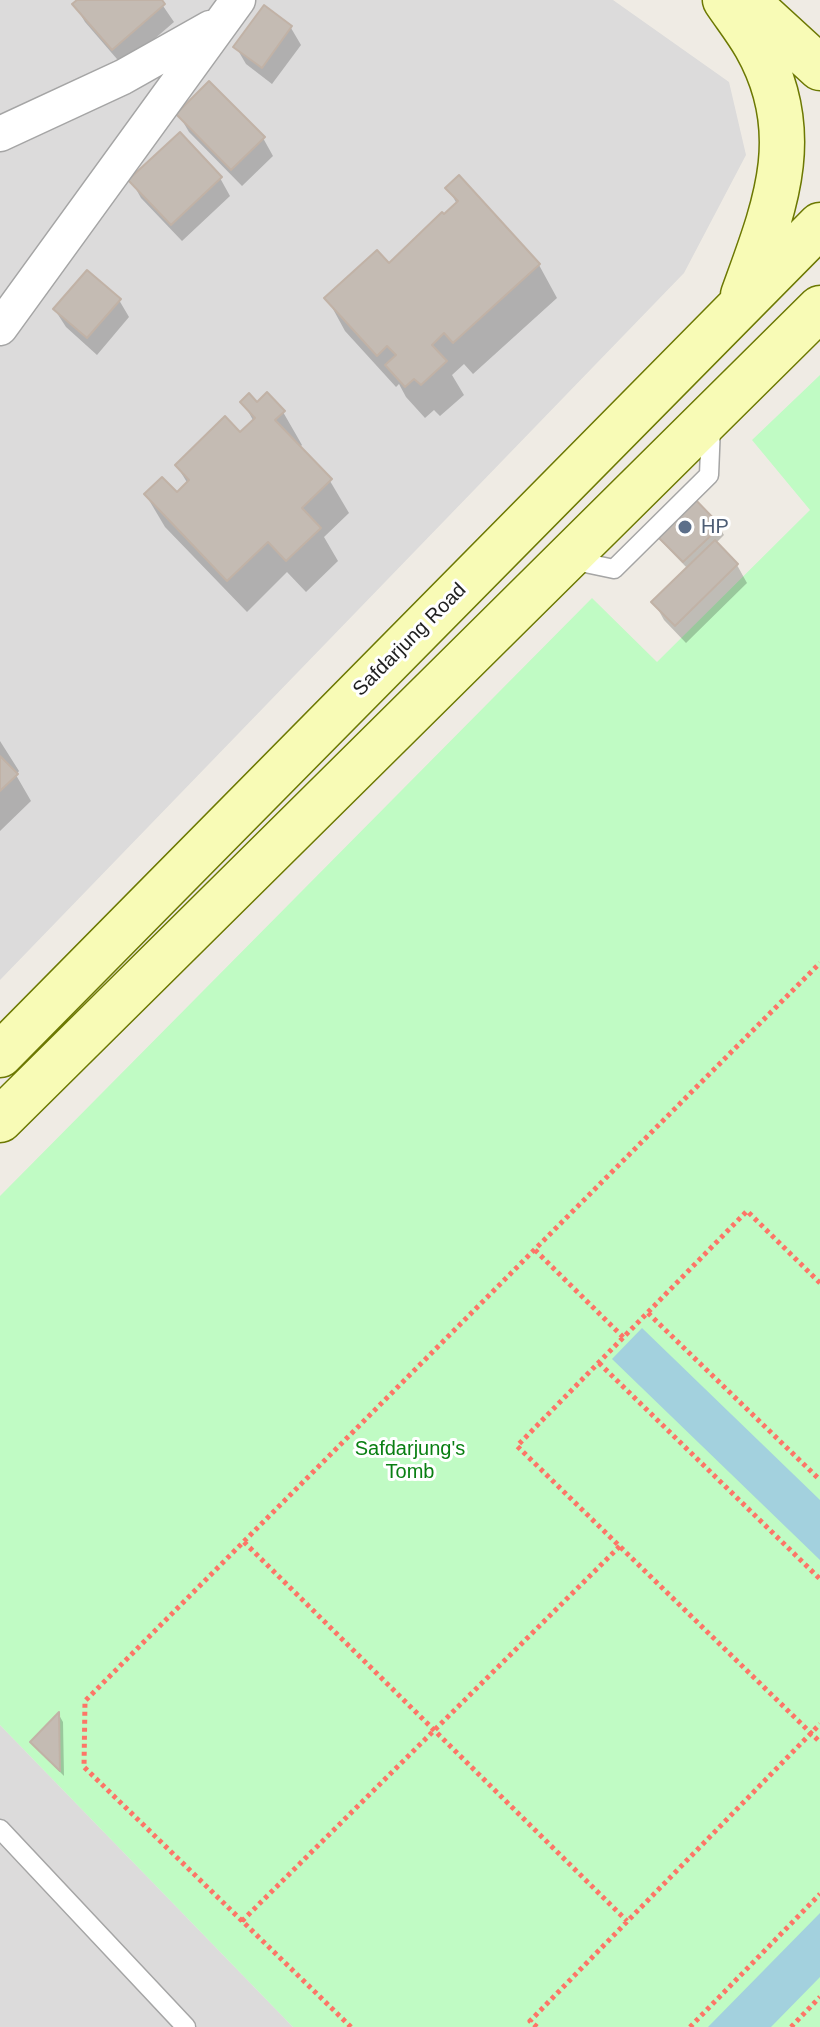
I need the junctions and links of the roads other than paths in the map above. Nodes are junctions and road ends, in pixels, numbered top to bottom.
1 (725, 0) edge
2 (746, 0) edge
3 (230, 11) edge
4 (820, 68) edge
5 (0, 134) edge
6 (820, 225) edge
7 (738, 308) junction
8 (815, 320) edge
9 (0, 328) edge
10 (528, 521) junction
11 (567, 559) junction
12 (0, 1055) edge
13 (0, 1120) edge
14 (0, 1829) edge
15 (186, 2027) edge

1 - 7 main road
2 - 4 main road
3 - 5 street
3 - 9 street
6 - 7 main road, Safdarjung Road
7 - 10 main road, Safdarjung Road
8 - 11 main road
10 - 11 main road
10 - 12 main road, Safdarjung Road
11 - 13 main road
14 - 15 lane

